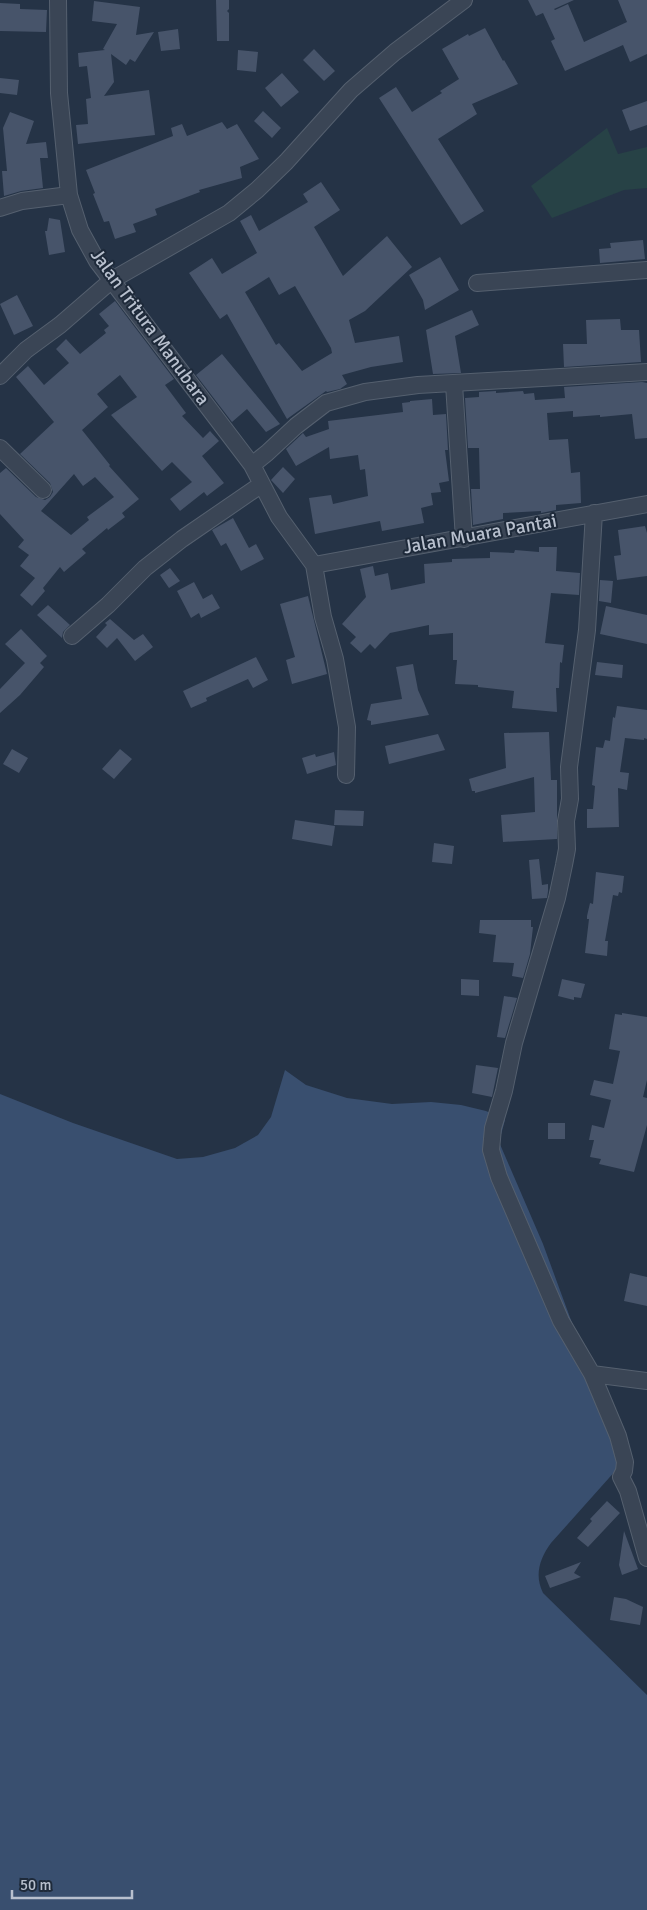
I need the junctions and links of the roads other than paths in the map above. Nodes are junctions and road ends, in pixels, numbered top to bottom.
1 (58, 0) edge
2 (464, 0) edge
3 (69, 195) junction
4 (0, 208) edge
5 (647, 270) edge
6 (112, 280) junction
7 (477, 283) dead end
8 (647, 372) edge
9 (0, 376) edge
10 (454, 384) junction
11 (0, 448) edge
12 (252, 464) junction
13 (262, 484) junction
14 (43, 490) dead end
15 (647, 504) edge
16 (594, 514) junction
17 (464, 538) junction
18 (314, 565) junction
19 (72, 636) dead end
20 (346, 775) dead end
21 (592, 1374) junction
22 (647, 1381) edge
23 (647, 1558) edge

1 - 3 street, Jalan Tritura Manubara
2 - 6 street
3 - 4 street
3 - 6 street, Jalan Tritura Manubara
5 - 7 street
6 - 9 street
6 - 12 street, Jalan Tritura Manubara
8 - 10 street
10 - 12 street
10 - 17 street
11 - 14 street
12 - 13 street, Jalan Tritura Manubara
13 - 18 street, Jalan Tritura Manubara
13 - 19 street
15 - 16 street, Jalan Muara Pantai
16 - 17 street, Jalan Muara Pantai
16 - 21 street
17 - 18 street, Jalan Muara Pantai
18 - 20 street
21 - 22 street
21 - 23 street

